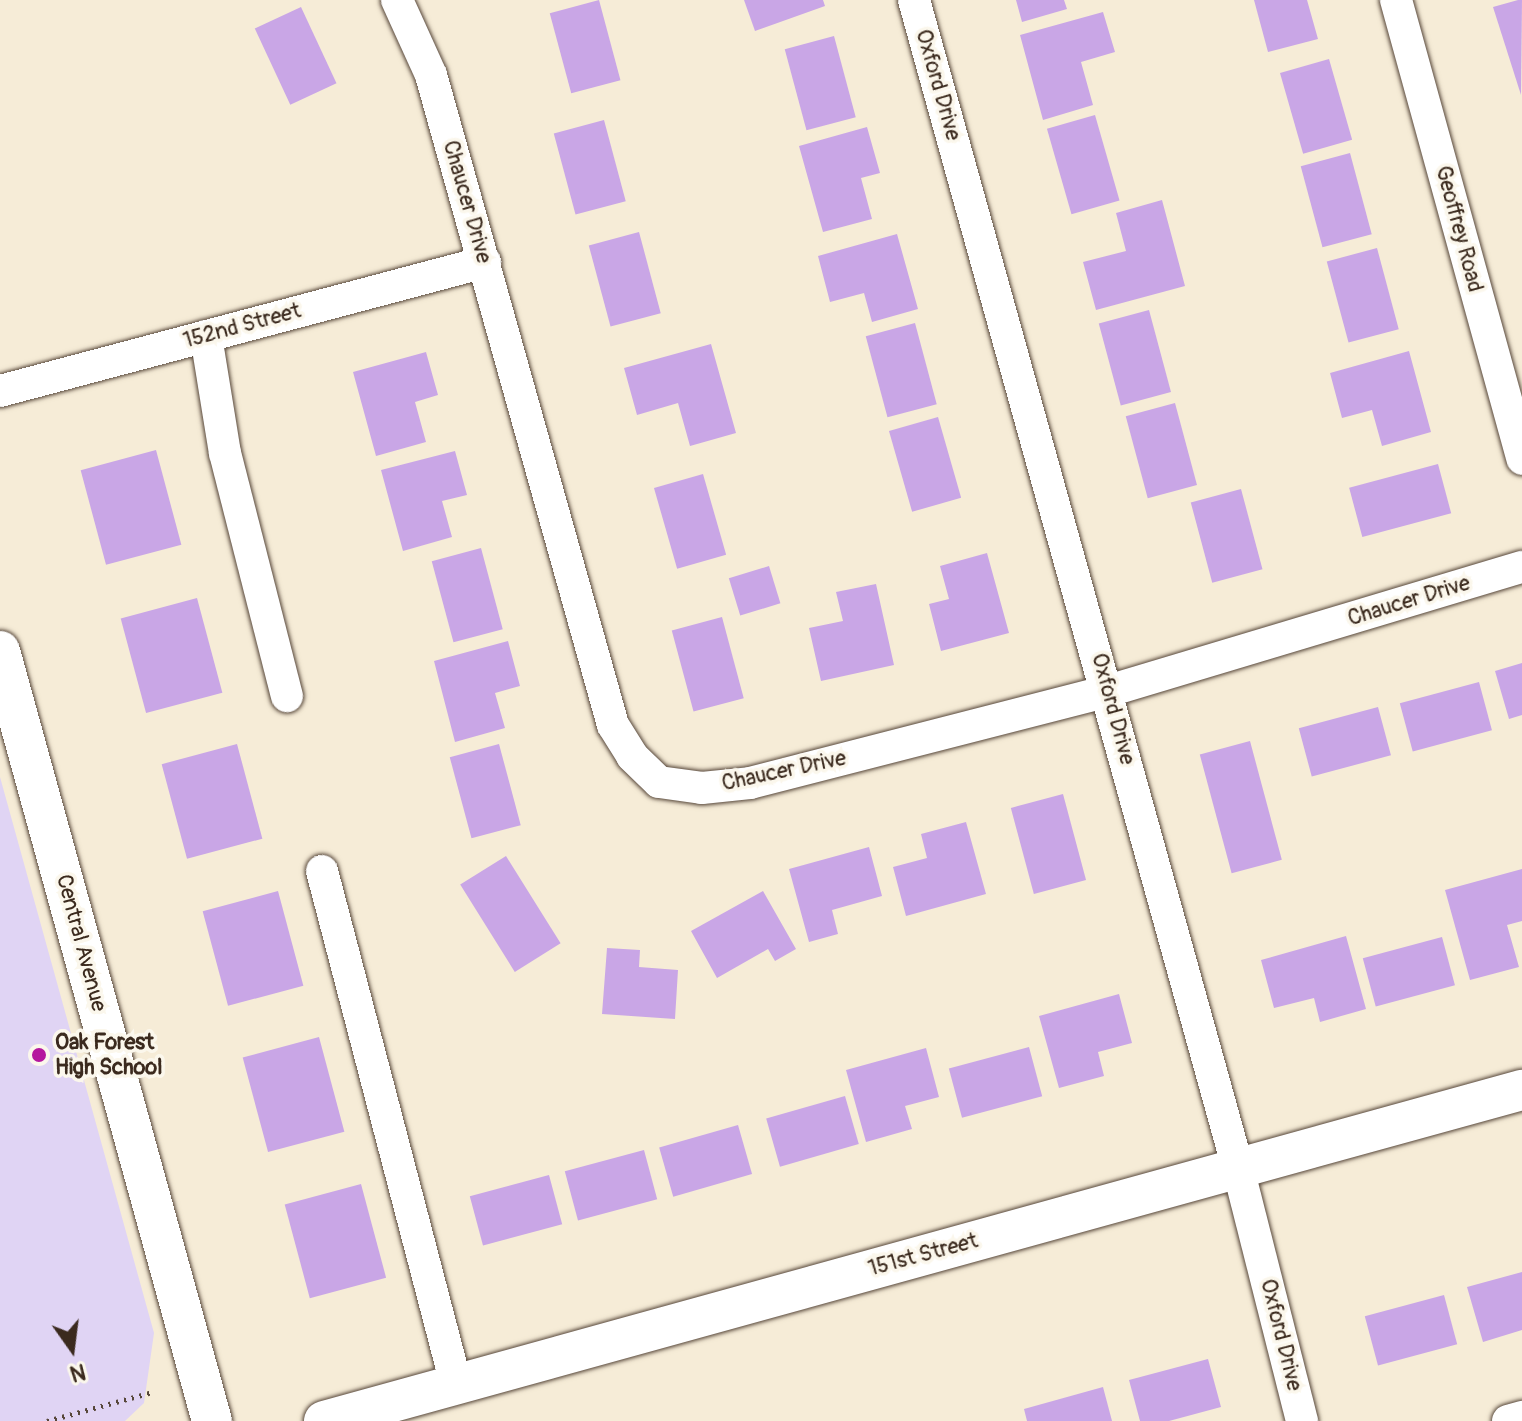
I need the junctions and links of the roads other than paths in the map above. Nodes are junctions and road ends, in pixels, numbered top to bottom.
1 (397, 0) edge
2 (914, 0) edge
3 (1396, 0) edge
4 (485, 262) junction
5 (206, 336) junction
6 (0, 391) edge
7 (1522, 459) edge
8 (1522, 567) edge
9 (0, 651) edge
10 (1108, 691) junction
11 (287, 696) dead end
12 (322, 871) dead end
13 (1522, 1090) edge
14 (1238, 1168) junction
15 (456, 1384) junction
16 (1522, 1417) edge
17 (212, 1421) edge
18 (324, 1421) edge
19 (1302, 1421) edge
20 (1508, 1421) edge

1 - 4 street, Chaucer Drive
2 - 10 street, Oxford Drive
3 - 7 street, Geoffrey Road
4 - 5 street, 152nd Street
4 - 10 street, Chaucer Drive
5 - 6 street, 152nd Street
5 - 11 street
8 - 10 street, Chaucer Drive
9 - 17 street, Central Avenue
10 - 14 street, Oxford Drive
12 - 15 street
13 - 14 street, 151st Street
14 - 15 street, 151st Street
14 - 19 street, Oxford Drive
15 - 18 street, 151st Street
16 - 20 street

